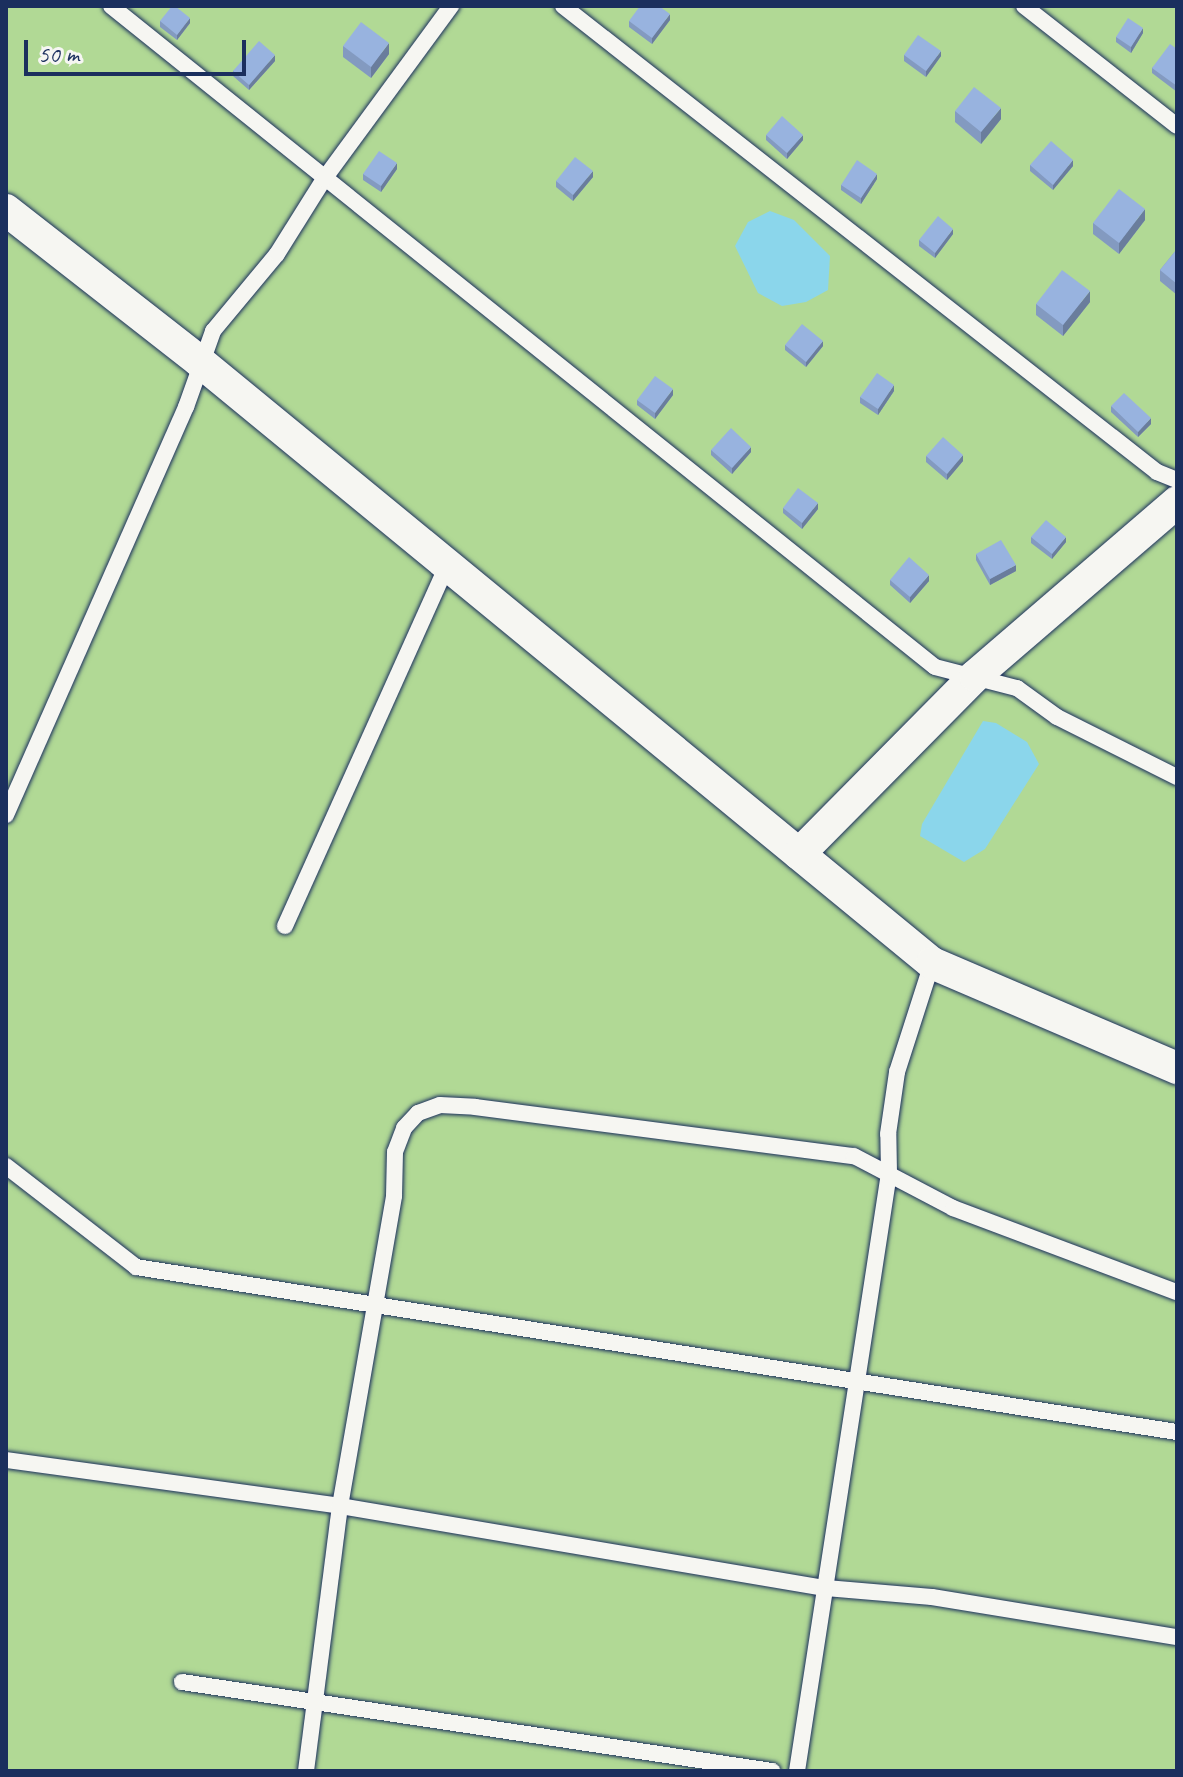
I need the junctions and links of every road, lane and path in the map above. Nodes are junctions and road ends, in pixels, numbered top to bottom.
1 (111, 6) edge
2 (451, 6) edge
3 (563, 6) edge
4 (1024, 6) edge
5 (1177, 126) edge
6 (324, 179) junction
7 (6, 210) edge
8 (199, 361) junction
9 (1177, 480) edge
10 (1177, 502) edge
11 (447, 565) junction
12 (975, 676) junction
13 (1177, 777) edge
14 (6, 815) edge
15 (799, 854) junction
16 (285, 926) dead end
17 (932, 963) junction
18 (1177, 1068) edge
19 (6, 1166) edge
20 (889, 1173) junction
21 (1177, 1292) edge
22 (374, 1308) junction
23 (853, 1385) junction
24 (1177, 1432) edge
25 (6, 1460) edge
26 (340, 1506) junction
27 (826, 1588) junction
28 (1177, 1637) edge
29 (182, 1682) dead end
30 (315, 1699) junction
31 (306, 1771) edge
32 (772, 1771) edge
33 (797, 1771) edge

1 - 6 lane
2 - 6 lane
3 - 9 lane
4 - 5 lane
6 - 8 lane
6 - 12 lane
7 - 8 street
8 - 11 street
8 - 14 lane
10 - 12 street
11 - 15 street
11 - 16 lane
12 - 13 lane
12 - 15 street
15 - 17 street
17 - 18 street
17 - 20 lane
19 - 22 lane
20 - 21 lane
20 - 22 lane
20 - 23 lane
22 - 23 lane
22 - 26 lane
23 - 24 lane
23 - 27 lane
25 - 26 lane
26 - 27 lane
26 - 30 lane
27 - 28 lane
27 - 33 lane
29 - 30 lane
30 - 31 lane
30 - 32 lane

